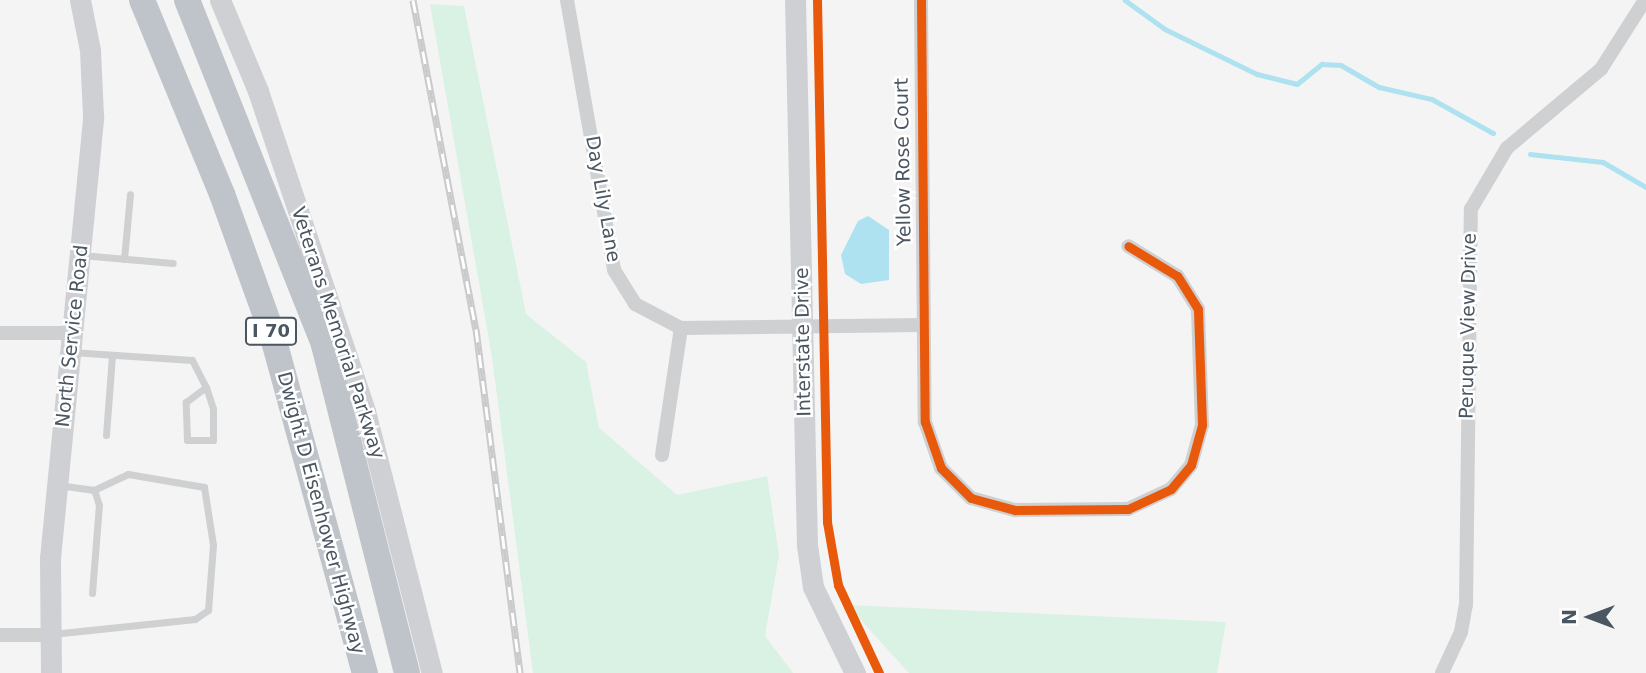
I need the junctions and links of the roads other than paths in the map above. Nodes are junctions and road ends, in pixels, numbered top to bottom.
1 (80, 0) edge
2 (142, 0) edge
3 (187, 0) edge
4 (220, 0) edge
5 (567, 0) edge
6 (795, 0) edge
7 (921, 0) edge
8 (1645, 0) edge
9 (130, 194) dead end
10 (1128, 247) dead end
11 (80, 255) junction
12 (124, 259) junction
13 (173, 263) dead end
14 (804, 325) junction
15 (923, 325) junction
16 (681, 328) junction
17 (0, 333) edge
18 (72, 343) junction
19 (112, 356) junction
20 (206, 387) junction
21 (106, 435) dead end
22 (662, 454) dead end
23 (57, 485) junction
24 (94, 490) junction
25 (92, 593) dead end
26 (0, 635) edge
27 (48, 635) junction
28 (51, 673) edge
29 (365, 673) edge
30 (407, 673) edge
31 (432, 673) edge
32 (855, 673) edge
33 (1442, 673) edge

1 - 11 street, North Service Road
2 - 29 highway, Dwight D Eisenhower Highway / I 70
3 - 30 highway, I 70
4 - 31 street, Veterans Memorial Parkway
5 - 16 street, Day Lily Lane
6 - 14 street, Interstate Drive
7 - 15 street, Yellow Rose Court
8 - 33 street, Peruque View Drive
9 - 12 lane
10 - 15 street, Yellow Rose Court
11 - 12 lane
11 - 18 street, North Service Road
12 - 13 lane
14 - 15 street, Day Lily Lane
14 - 16 street, Day Lily Lane
14 - 32 street, Interstate Drive
16 - 22 street
17 - 18 street
18 - 19 lane
18 - 23 street, North Service Road
19 - 20 lane
19 - 21 lane
20 - 20 lane
23 - 24 lane
23 - 27 street, North Service Road
24 - 25 lane
24 - 27 lane
26 - 27 street
27 - 28 street, North Service Road

